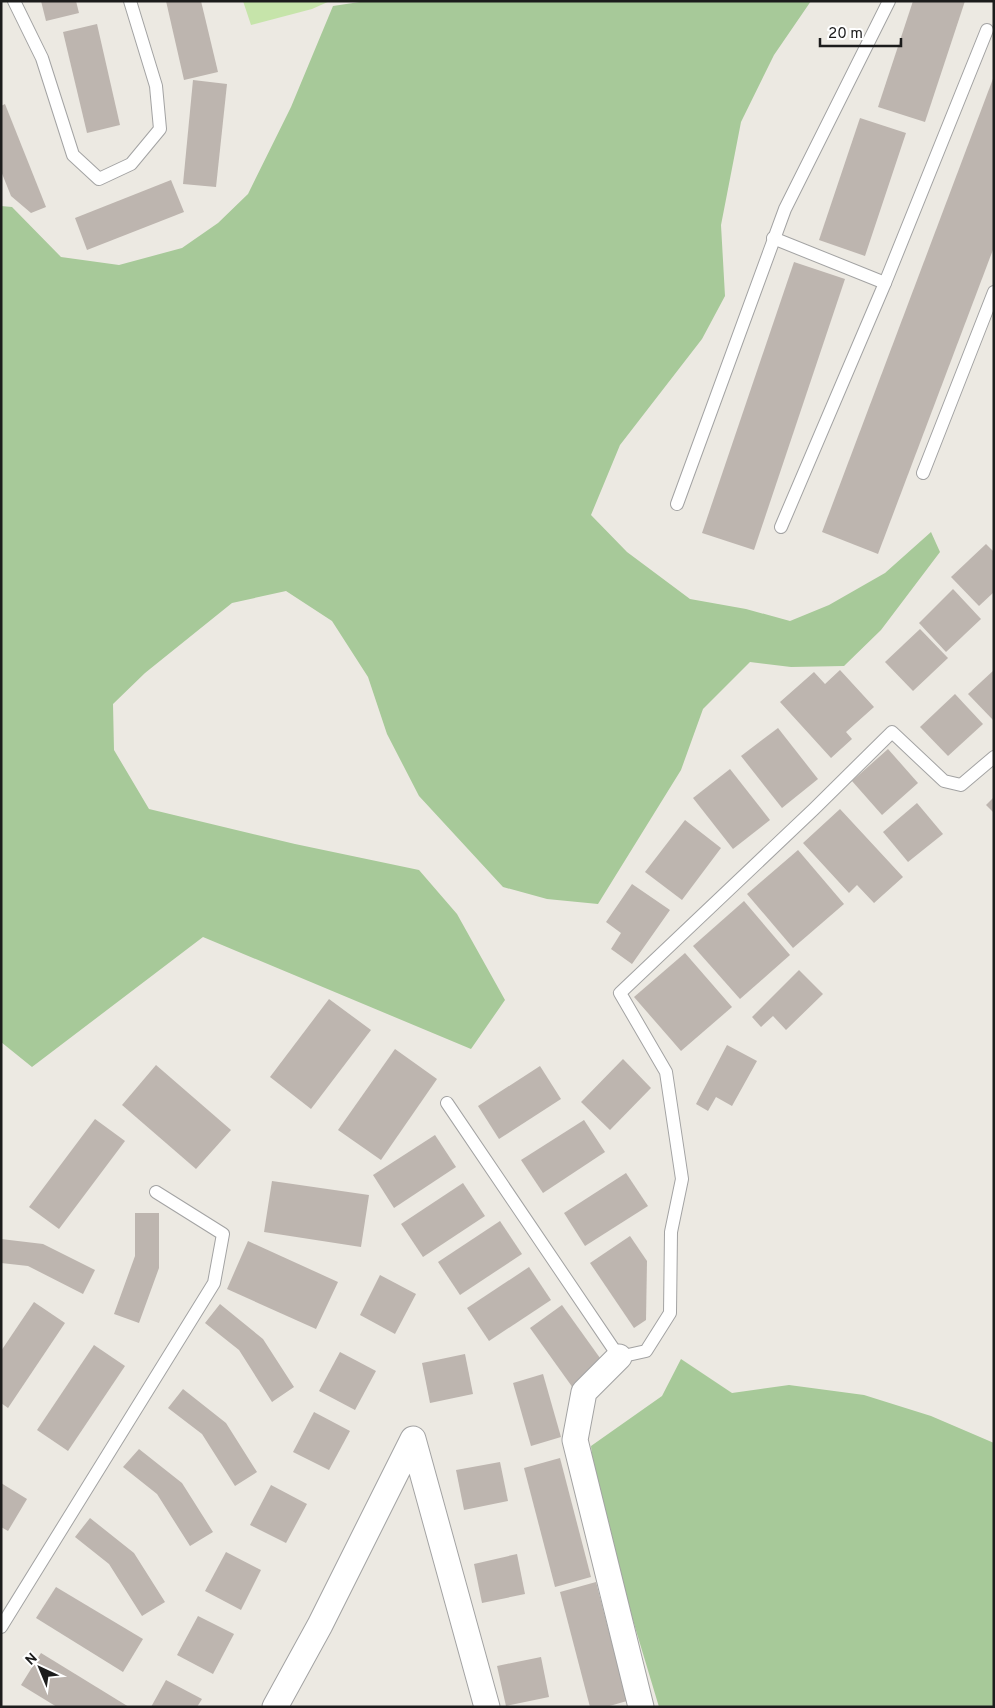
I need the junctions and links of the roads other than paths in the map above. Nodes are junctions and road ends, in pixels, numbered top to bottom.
1 (14, 1) edge
2 (130, 1) edge
3 (889, 1) edge
4 (987, 30) dead end
5 (774, 238) junction
6 (885, 283) junction
7 (994, 292) edge
8 (923, 473) dead end
9 (677, 504) dead end
10 (781, 527) dead end
11 (994, 757) edge
12 (447, 1103) dead end
13 (156, 1192) dead end
14 (619, 1357) junction
15 (1, 1627) edge
16 (275, 1707) edge
17 (487, 1707) edge
18 (641, 1707) edge

1 - 2 lane
3 - 5 lane
4 - 6 lane
5 - 6 lane
5 - 9 lane
6 - 10 lane
7 - 8 lane
11 - 14 lane
12 - 14 lane
13 - 15 lane
14 - 18 street
16 - 17 street

